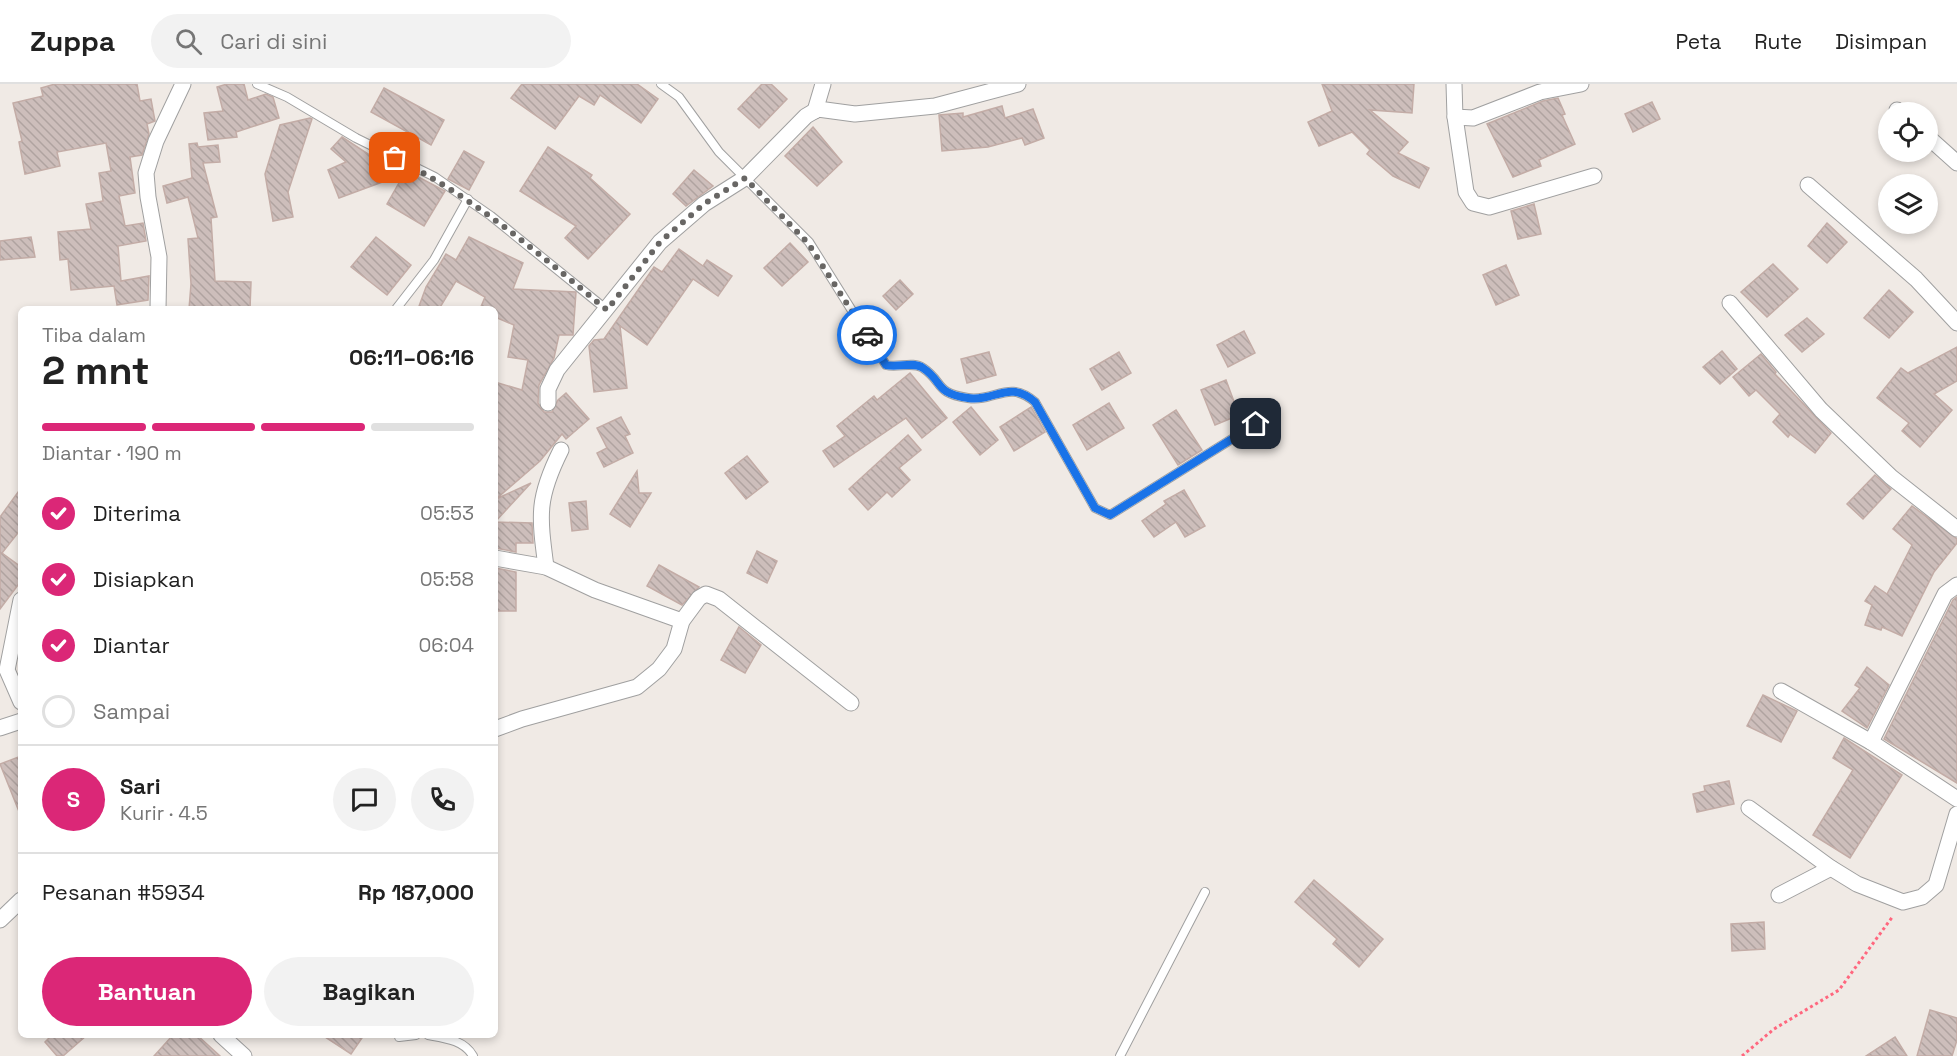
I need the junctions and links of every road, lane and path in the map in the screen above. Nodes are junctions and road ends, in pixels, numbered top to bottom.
1 (183, 84) edge
2 (257, 84) edge
3 (660, 84) edge
4 (823, 84) edge
5 (1018, 84) edge
6 (1454, 84) edge
7 (1581, 84) edge
8 (815, 111) junction
9 (1455, 117) junction
10 (1938, 146) edge
11 (1957, 163) edge
12 (1594, 176) dead end
13 (745, 178) junction
14 (1808, 185) dead end
15 (468, 199) junction
16 (1730, 303) dead end
17 (158, 306) edge
18 (398, 306) edge
19 (607, 310) junction
20 (1957, 323) edge
21 (548, 403) dead end
22 (1272, 414) dead end
23 (561, 450) dead end
24 (1957, 529) edge
25 (498, 559) edge
26 (546, 567) junction
27 (1957, 585) edge
28 (18, 611) edge
29 (682, 621) junction
30 (3, 668) edge
31 (1781, 691) dead end
32 (18, 696) edge
33 (851, 703) dead end
34 (18, 722) edge
35 (0, 728) edge
36 (498, 728) edge
37 (1871, 742) junction
38 (1957, 799) edge
39 (1749, 808) dead end
40 (1957, 814) edge
41 (1831, 868) junction
42 (1205, 892) dead end
43 (1779, 894) dead end
44 (18, 902) edge
45 (1903, 902) junction
46 (1, 915) edge
47 (224, 1038) edge
48 (449, 1038) edge
49 (244, 1056) edge
50 (473, 1056) edge
51 (1120, 1056) edge
52 (1742, 1056) edge

1 - 17 street
2 - 15 lane
3 - 13 lane
4 - 8 street
5 - 8 street
6 - 9 street
7 - 9 street
8 - 13 street
9 - 12 street
10 - 11 street
13 - 19 street
13 - 22 lane
14 - 20 street
15 - 18 lane
15 - 19 lane
16 - 24 street
19 - 21 street
23 - 26 street
25 - 26 street
26 - 29 street
27 - 37 street
28 - 30 street
29 - 33 street
29 - 36 street
30 - 32 street
31 - 37 street
34 - 35 street
37 - 38 street
39 - 41 street
40 - 45 street
41 - 43 street
41 - 45 street
42 - 51 lane
44 - 46 street
45 - 52 path
47 - 49 street
48 - 50 lane

